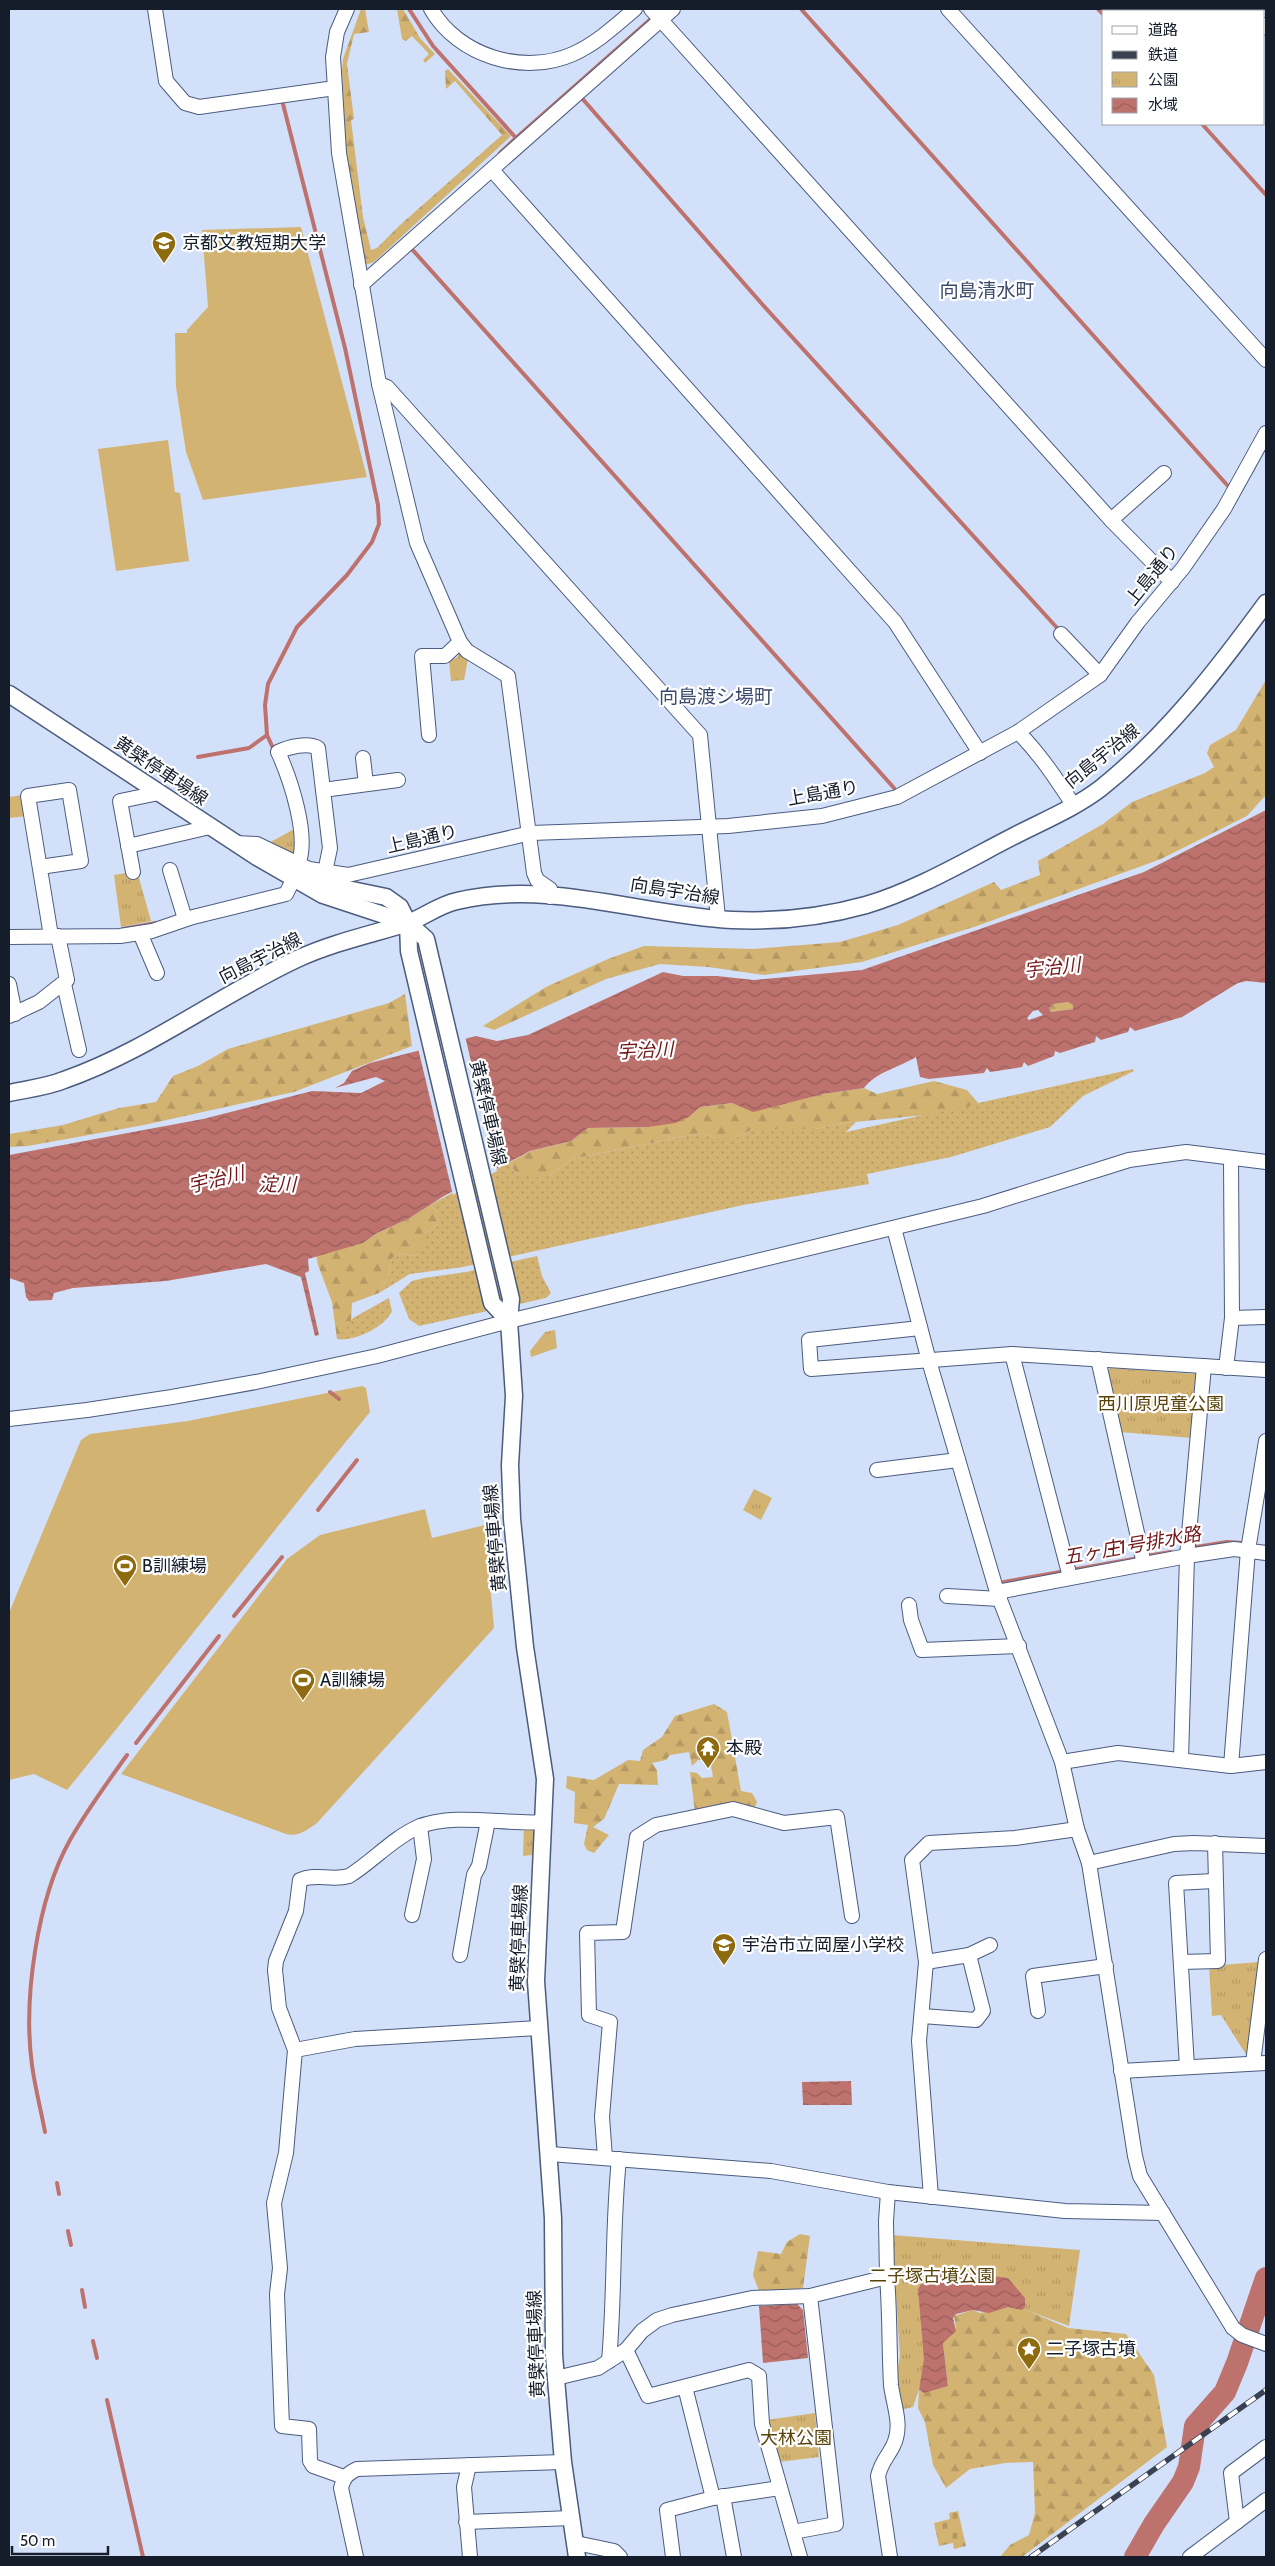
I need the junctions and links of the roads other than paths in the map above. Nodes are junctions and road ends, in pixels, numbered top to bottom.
1 (155, 9) edge
2 (347, 9) edge
3 (431, 9) edge
4 (635, 9) edge
5 (673, 9) edge
6 (948, 9) edge
7 (656, 14) edge
8 (335, 88) junction
9 (492, 170) junction
10 (361, 285) junction
11 (1266, 360) edge
12 (379, 384) junction
13 (1266, 433) edge
14 (1262, 450) edge
15 (1164, 473) dead end
16 (1110, 520) junction
17 (1172, 582) junction
18 (1266, 603) edge
19 (1061, 634) dead end
20 (460, 642) junction
21 (1100, 676) junction
22 (9, 694) edge
23 (1018, 732) junction
24 (429, 735) dead end
25 (980, 753) junction
26 (363, 758) dead end
27 (398, 780) dead end
28 (366, 784) junction
29 (323, 790) junction
30 (159, 793) junction
31 (1074, 806) junction
32 (210, 827) junction
33 (708, 827) junction
34 (531, 833) junction
35 (128, 846) junction
36 (40, 867) junction
37 (170, 870) dead end
38 (296, 871) junction
39 (134, 872) dead end
40 (324, 872) junction
41 (550, 897) junction
42 (358, 906) junction
43 (184, 915) junction
44 (718, 918) junction
45 (408, 923) junction
46 (52, 933) junction
47 (140, 933) junction
48 (359, 936) junction
49 (9, 937) edge
50 (157, 973) dead end
51 (9, 984) edge
52 (64, 984) junction
53 (12, 1015) edge
54 (80, 1050) dead end
55 (9, 1093) edge
56 (1231, 1159) junction
57 (1266, 1162) edge
58 (894, 1228) junction
59 (503, 1305) junction
60 (1266, 1317) edge
61 (1232, 1318) junction
62 (509, 1321) junction
63 (920, 1328) junction
64 (1012, 1354) junction
65 (1098, 1360) junction
66 (929, 1361) junction
67 (1204, 1366) junction
68 (1226, 1368) junction
69 (1266, 1370) edge
70 (9, 1419) edge
71 (1266, 1441) edge
72 (958, 1460) junction
73 (877, 1470) dead end
74 (1249, 1545) junction
75 (1187, 1551) junction
76 (1266, 1553) edge
77 (1143, 1559) junction
78 (1069, 1572) junction
79 (947, 1596) dead end
80 (999, 1596) junction
81 (909, 1605) dead end
82 (1019, 1646) junction
83 (1181, 1759) junction
84 (1062, 1762) junction
85 (1266, 1762) edge
86 (1231, 1766) junction
87 (488, 1821) junction
88 (544, 1822) junction
89 (420, 1826) junction
90 (1077, 1829) junction
91 (1215, 1843) junction
92 (1266, 1846) edge
93 (1089, 1863) junction
94 (1214, 1882) junction
95 (412, 1915) dead end
96 (852, 1916) dead end
97 (990, 1945) dead end
98 (460, 1955) dead end
99 (969, 1955) junction
100 (1266, 1959) edge
101 (926, 1962) junction
102 (1181, 1962) junction
103 (1106, 1966) junction
104 (1038, 2011) dead end
105 (922, 2016) junction
106 (539, 2028) junction
107 (295, 2050) junction
108 (1260, 2063) edge
109 (1187, 2067) junction
110 (1121, 2070) junction
111 (550, 2154) junction
112 (612, 2158) junction
113 (888, 2192) junction
114 (931, 2197) junction
115 (1163, 2213) junction
116 (887, 2278) junction
117 (810, 2296) junction
118 (1266, 2344) edge
119 (626, 2350) junction
120 (609, 2361) junction
121 (556, 2378) junction
122 (685, 2387) junction
123 (1266, 2447) edge
124 (563, 2462) junction
125 (469, 2466) junction
126 (344, 2477) junction
127 (780, 2488) junction
128 (718, 2497) junction
129 (1266, 2500) edge
130 (571, 2518) junction
131 (466, 2522) junction
132 (1237, 2522) junction
133 (793, 2532) junction
134 (576, 2550) edge
135 (356, 2557) edge
136 (470, 2557) edge
137 (620, 2557) edge
138 (673, 2557) edge
139 (734, 2557) edge
140 (800, 2557) edge
141 (890, 2557) edge
142 (1190, 2557) edge

1 - 8 street
2 - 8 street
3 - 4 street
5 - 7 street
6 - 11 street
7 - 9 street
7 - 16 street
8 - 10 street
9 - 10 street
9 - 25 street
10 - 12 street
12 - 20 street
12 - 33 street
13 - 14 street, 上島通り
14 - 17 street, 上島通り
15 - 16 street
16 - 17 street
17 - 21 street, 上島通り
18 - 31 main road, 向島宇治線
19 - 21 street
20 - 24 street
20 - 34 street
21 - 23 street, 上島通り
22 - 30 main road, 黄檗停車場線
23 - 25 street, 上島通り
23 - 31 street
25 - 33 street, 上島通り
26 - 28 street
27 - 28 street
28 - 29 street
29 - 38 street
29 - 40 street
30 - 32 main road, 黄檗停車場線
30 - 35 street
31 - 44 main road, 向島宇治線
32 - 35 street
32 - 38 main road, 黄檗停車場線
33 - 34 street, 上島通り
33 - 44 street
34 - 40 street, 上島通り
34 - 41 street
35 - 39 street
36 - 36 street
36 - 46 street
37 - 43 street
38 - 40 street, 上島通り
38 - 42 main road, 黄檗停車場線
38 - 43 street
38 - 45 main road, 黄檗停車場線
41 - 44 main road, 向島宇治線
41 - 45 main road, 向島宇治線
42 - 45 main road, 黄檗停車場線
42 - 48 main road
43 - 47 street
45 - 48 main road, 向島宇治線
45 - 59 main road, 黄檗停車場線
45 - 59 main road
46 - 47 street
46 - 49 street
46 - 52 street
47 - 50 street
48 - 55 main road, 向島宇治線
51 - 53 street
52 - 53 street
52 - 54 street
56 - 57 street
56 - 58 street
56 - 61 street
58 - 62 street
58 - 63 street
59 - 62 main road
60 - 61 street
61 - 68 street
62 - 70 street
62 - 88 main road, 黄檗停車場線
63 - 66 street
63 - 66 street
64 - 65 street
64 - 66 street
64 - 78 street
65 - 67 street
65 - 77 street
66 - 72 street
67 - 68 street
67 - 75 street
68 - 69 street
71 - 74 street
72 - 73 street
72 - 80 street
74 - 75 street
74 - 76 street
74 - 86 street
75 - 77 street
75 - 83 street
77 - 78 street
78 - 80 street
79 - 80 street
80 - 82 street
81 - 82 street
82 - 84 street
83 - 84 street
83 - 86 street
84 - 90 street
85 - 86 street
87 - 88 street
87 - 89 street
87 - 98 street
88 - 106 main road, 黄檗停車場線
89 - 95 street
89 - 107 street
90 - 93 street
90 - 101 street
91 - 92 street
91 - 93 street
91 - 94 street
93 - 103 street
94 - 102 street
94 - 102 street
96 - 112 street
97 - 99 street
99 - 101 street
99 - 105 street
100 - 108 street
101 - 105 street
102 - 109 street
103 - 104 street
103 - 110 street
105 - 114 street
106 - 107 street
106 - 111 main road, 黄檗停車場線
107 - 126 street
108 - 109 street
109 - 110 street
110 - 115 street
111 - 112 street
111 - 121 main road, 黄檗停車場線
112 - 113 street
112 - 120 street
113 - 114 street
113 - 116 street
114 - 115 street
115 - 118 street
116 - 117 street
116 - 141 street
117 - 119 street
117 - 133 street
119 - 120 street
119 - 122 street
120 - 121 street
121 - 124 main road, 黄檗停車場線
122 - 127 street
122 - 128 street
123 - 132 street
124 - 125 street
124 - 130 main road, 黄檗停車場線
125 - 126 street
125 - 131 street
126 - 135 street
127 - 128 street
127 - 133 street
128 - 138 street
128 - 139 street
129 - 132 street
130 - 131 street
130 - 134 main road, 黄檗停車場線
131 - 136 street
132 - 142 street
133 - 140 street
134 - 137 street

